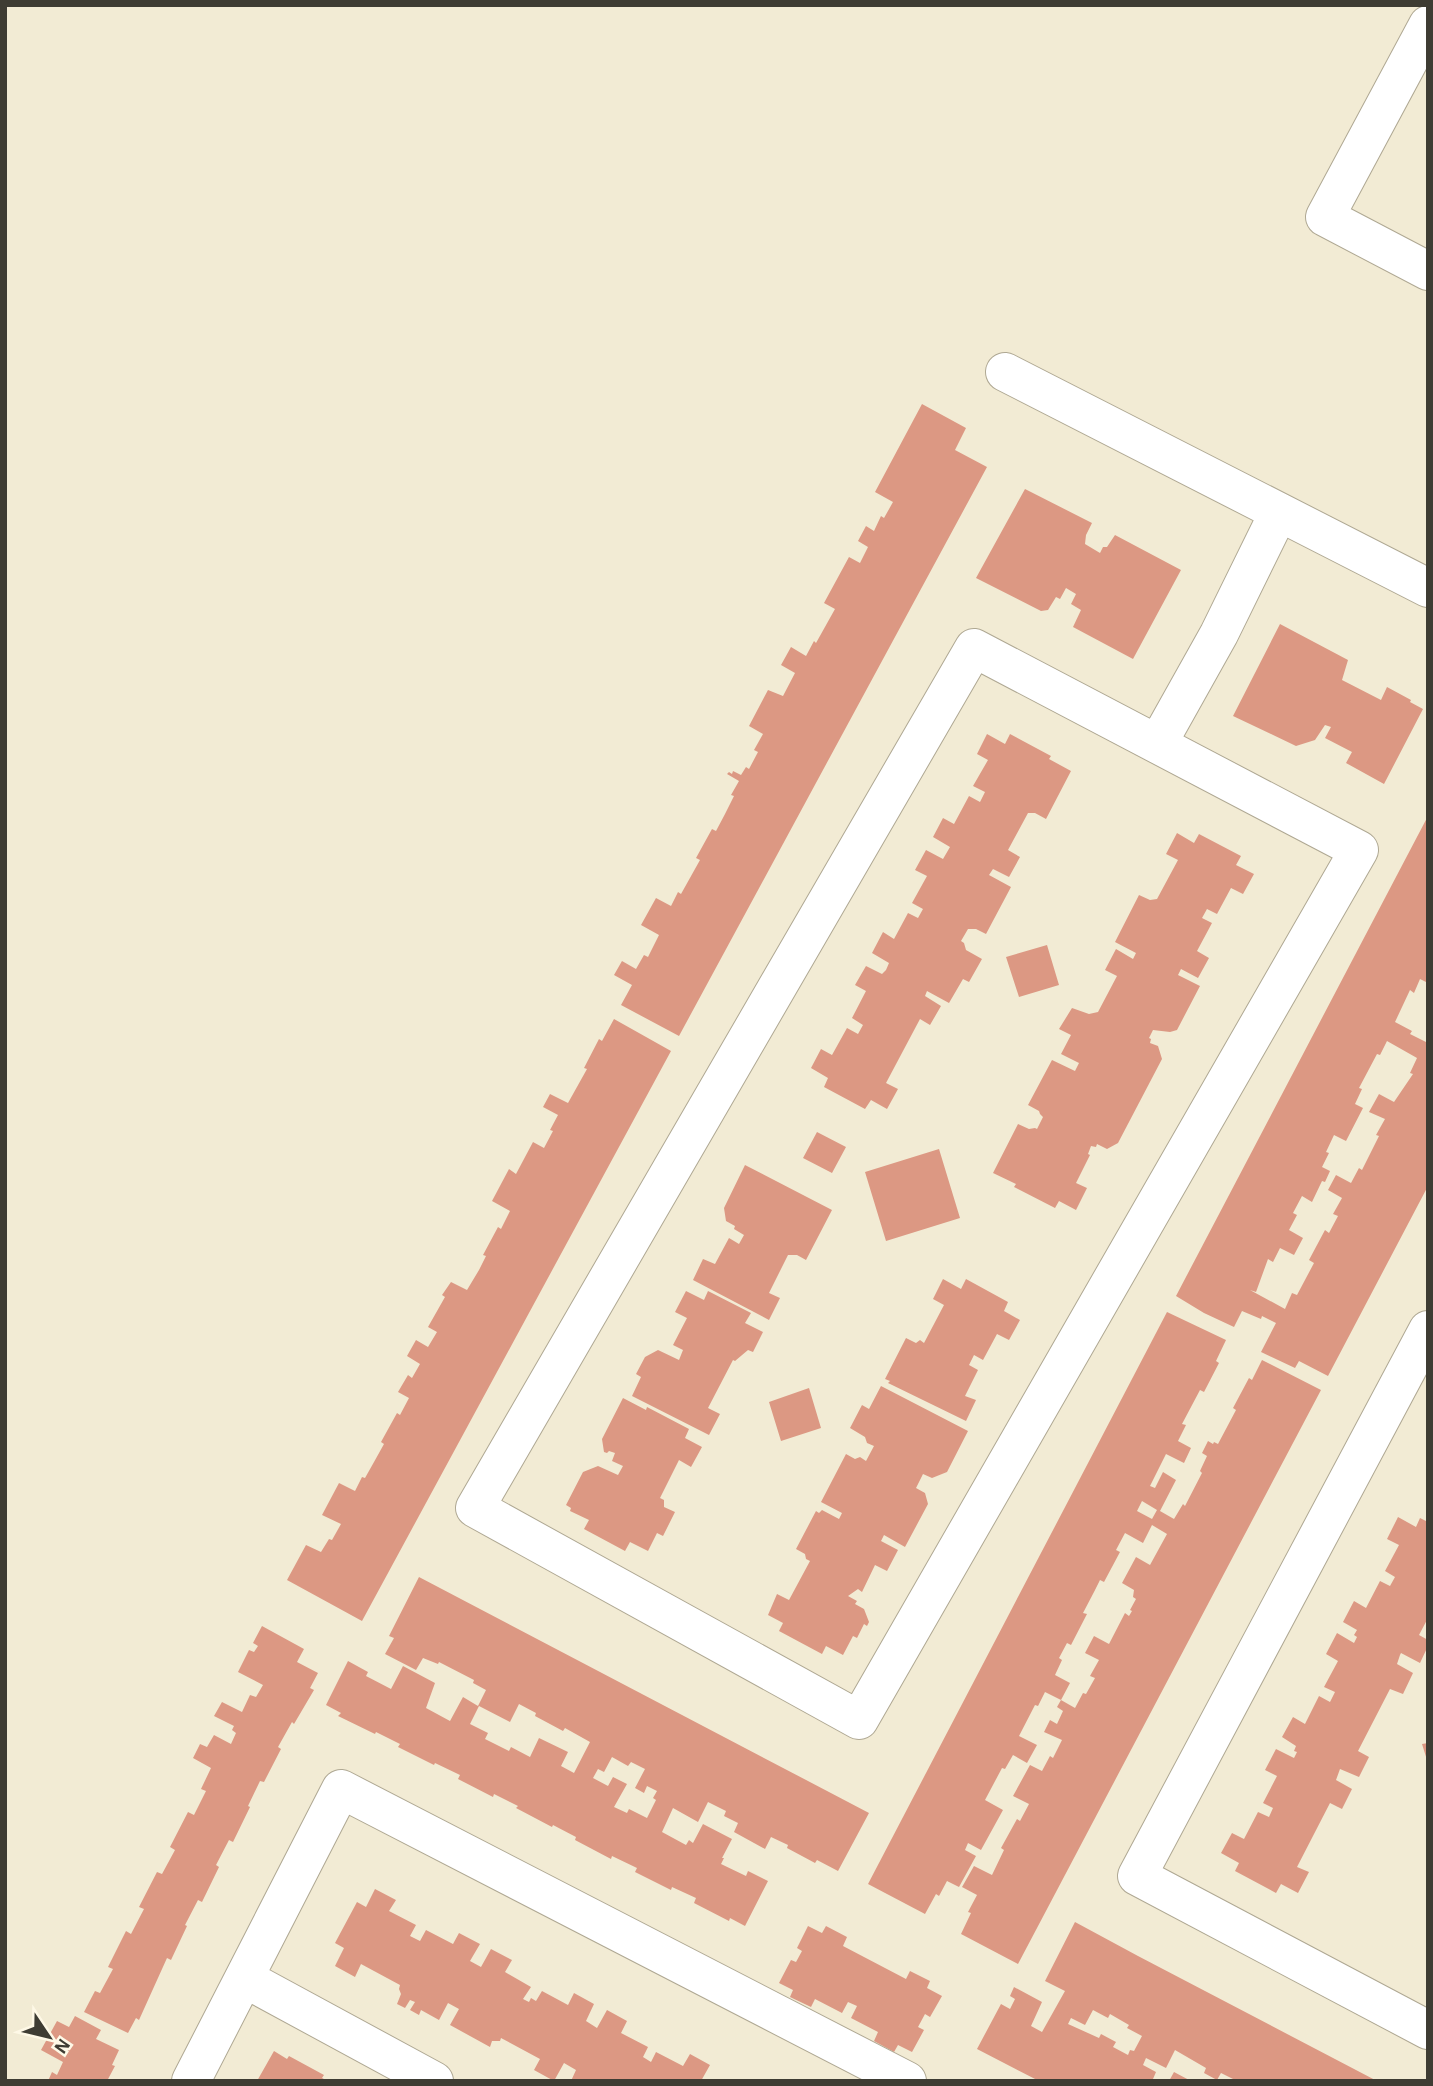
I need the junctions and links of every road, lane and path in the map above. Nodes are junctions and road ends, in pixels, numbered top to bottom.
1 (1428, 25) edge
2 (1428, 271) edge
3 (1005, 372) dead end
4 (1279, 512) junction
5 (1428, 588) edge
6 (1158, 743) junction
7 (1428, 1329) edge
8 (244, 1978) junction
9 (1428, 2030) edge
10 (191, 2081) edge
11 (434, 2081) edge
12 (907, 2081) edge

1 - 2 street
3 - 4 street
4 - 5 street
4 - 6 street
6 - 6 street
7 - 9 street
8 - 10 street
8 - 11 street
8 - 12 street

